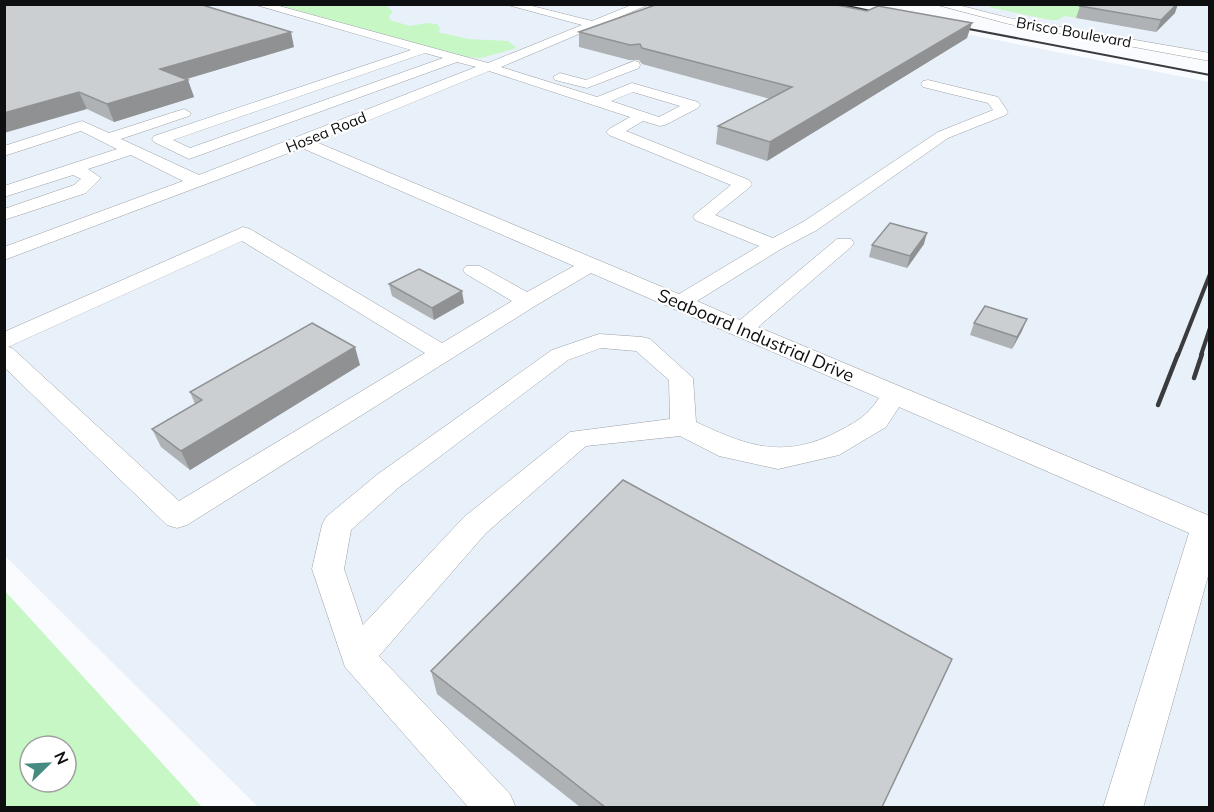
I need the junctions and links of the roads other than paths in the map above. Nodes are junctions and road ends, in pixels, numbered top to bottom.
1 (258, 4) edge
2 (509, 4) edge
3 (559, 4) edge
4 (645, 4) edge
5 (939, 4) edge
6 (963, 4) edge
7 (982, 6) edge
8 (613, 17) junction
9 (594, 25) junction
10 (399, 42) junction
11 (1168, 43) junction
12 (425, 49) junction
13 (564, 49) dead end
14 (373, 51) dead end
15 (1209, 52) edge
16 (1209, 57) edge
17 (456, 58) junction
18 (634, 65) edge
19 (489, 67) junction
20 (533, 75) junction
21 (928, 84) dead end
22 (598, 102) junction
23 (195, 109) dead end
24 (642, 116) junction
25 (108, 138) junction
26 (302, 142) junction
27 (133, 149) junction
28 (4, 151) edge
29 (75, 169) junction
30 (198, 181) junction
31 (4, 192) edge
32 (4, 215) edge
33 (844, 243) dead end
34 (774, 245) junction
35 (4, 254) edge
36 (590, 265) junction
37 (473, 270) dead end
38 (527, 301) junction
39 (679, 303) junction
40 (742, 329) junction
41 (4, 341) edge
42 (4, 353) edge
43 (442, 353) junction
44 (894, 395) junction
45 (683, 427) junction
46 (1208, 528) edge
47 (357, 656) junction
48 (496, 807) edge
49 (1123, 807) edge

1 - 10 street
2 - 9 street
3 - 8 street
4 - 8 street, Hosea Road
5 - 11 street, Brisco Boulevard
6 - 7 street
7 - 11 street
8 - 9 street, Hosea Road
9 - 19 street, Hosea Road
10 - 12 street
10 - 14 street
11 - 15 street
11 - 16 street, Brisco Boulevard
12 - 17 street
12 - 17 street
13 - 20 street
17 - 19 street
18 - 20 street
19 - 20 street
19 - 26 street, Hosea Road
20 - 22 street
21 - 34 street
22 - 24 street
22 - 24 street
23 - 25 street
24 - 34 street
25 - 27 street
25 - 28 street
26 - 30 street, Hosea Road
26 - 36 street, Seaboard Industrial Drive
27 - 29 street
27 - 30 street
29 - 31 street
29 - 32 street
30 - 35 street, Hosea Road
33 - 40 street
34 - 39 street
36 - 38 street
36 - 39 street, Seaboard Industrial Drive
37 - 38 street
38 - 43 street
39 - 40 street, Seaboard Industrial Drive
40 - 44 street, Seaboard Industrial Drive
41 - 43 street
42 - 43 street
44 - 45 street
44 - 46 street, Seaboard Industrial Drive
45 - 47 street
45 - 47 street
46 - 49 street
47 - 48 street

